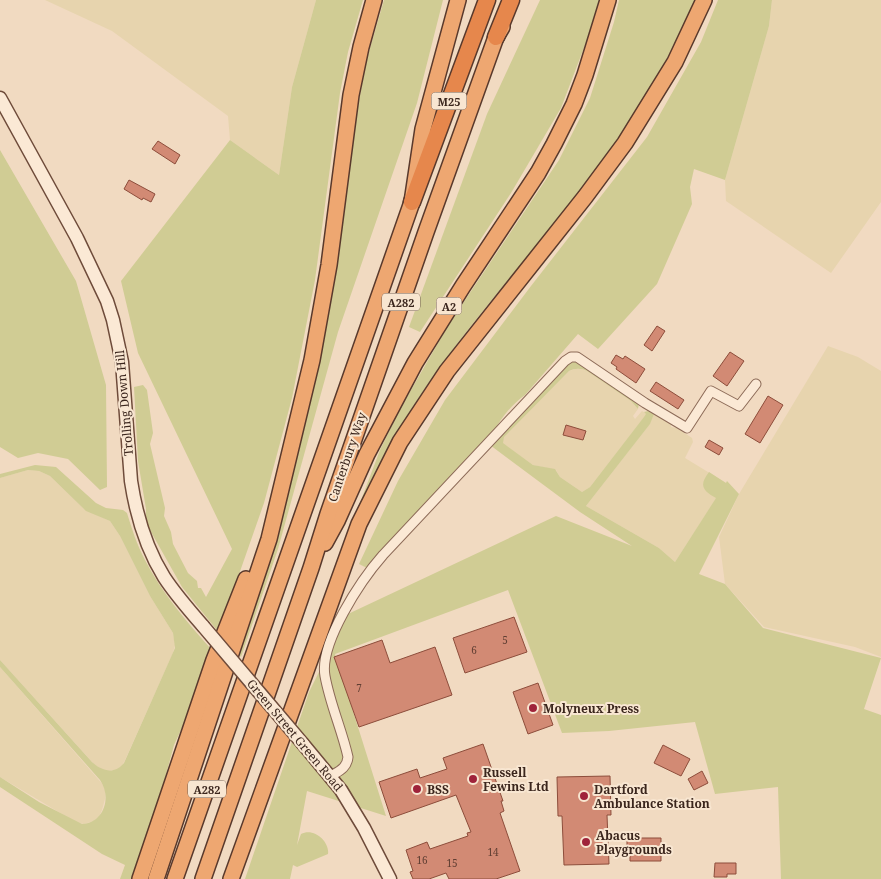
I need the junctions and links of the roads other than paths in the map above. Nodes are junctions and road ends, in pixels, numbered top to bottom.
1 (374, 0) edge
2 (458, 0) edge
3 (488, 0) edge
4 (511, 0) edge
5 (518, 0) edge
6 (608, 0) edge
7 (704, 0) edge
8 (496, 37) junction
9 (0, 98) edge
10 (412, 202) junction
11 (756, 384) dead end
12 (284, 472) junction
13 (312, 568) junction
14 (203, 626) joint
15 (331, 776) junction
16 (140, 879) edge
17 (156, 879) edge
18 (175, 879) edge
19 (203, 879) edge
20 (231, 879) edge
21 (390, 879) edge

1 - 12 highway
2 - 10 highway, Canterbury Way
3 - 10 highway, M25
4 - 8 highway
5 - 8 highway, Canterbury Way
6 - 13 highway, A2
7 - 20 highway
8 - 13 highway, Canterbury Way / A282
9 - 14 main road, Trolling Down Hill
10 - 18 highway, Canterbury Way / A282
11 - 15 street
12 - 16 highway
12 - 17 highway
13 - 19 highway, Canterbury Way / A282
14 - 15 main road, Green Street Green Road, bridge
15 - 21 main road, Green Street Green Road

